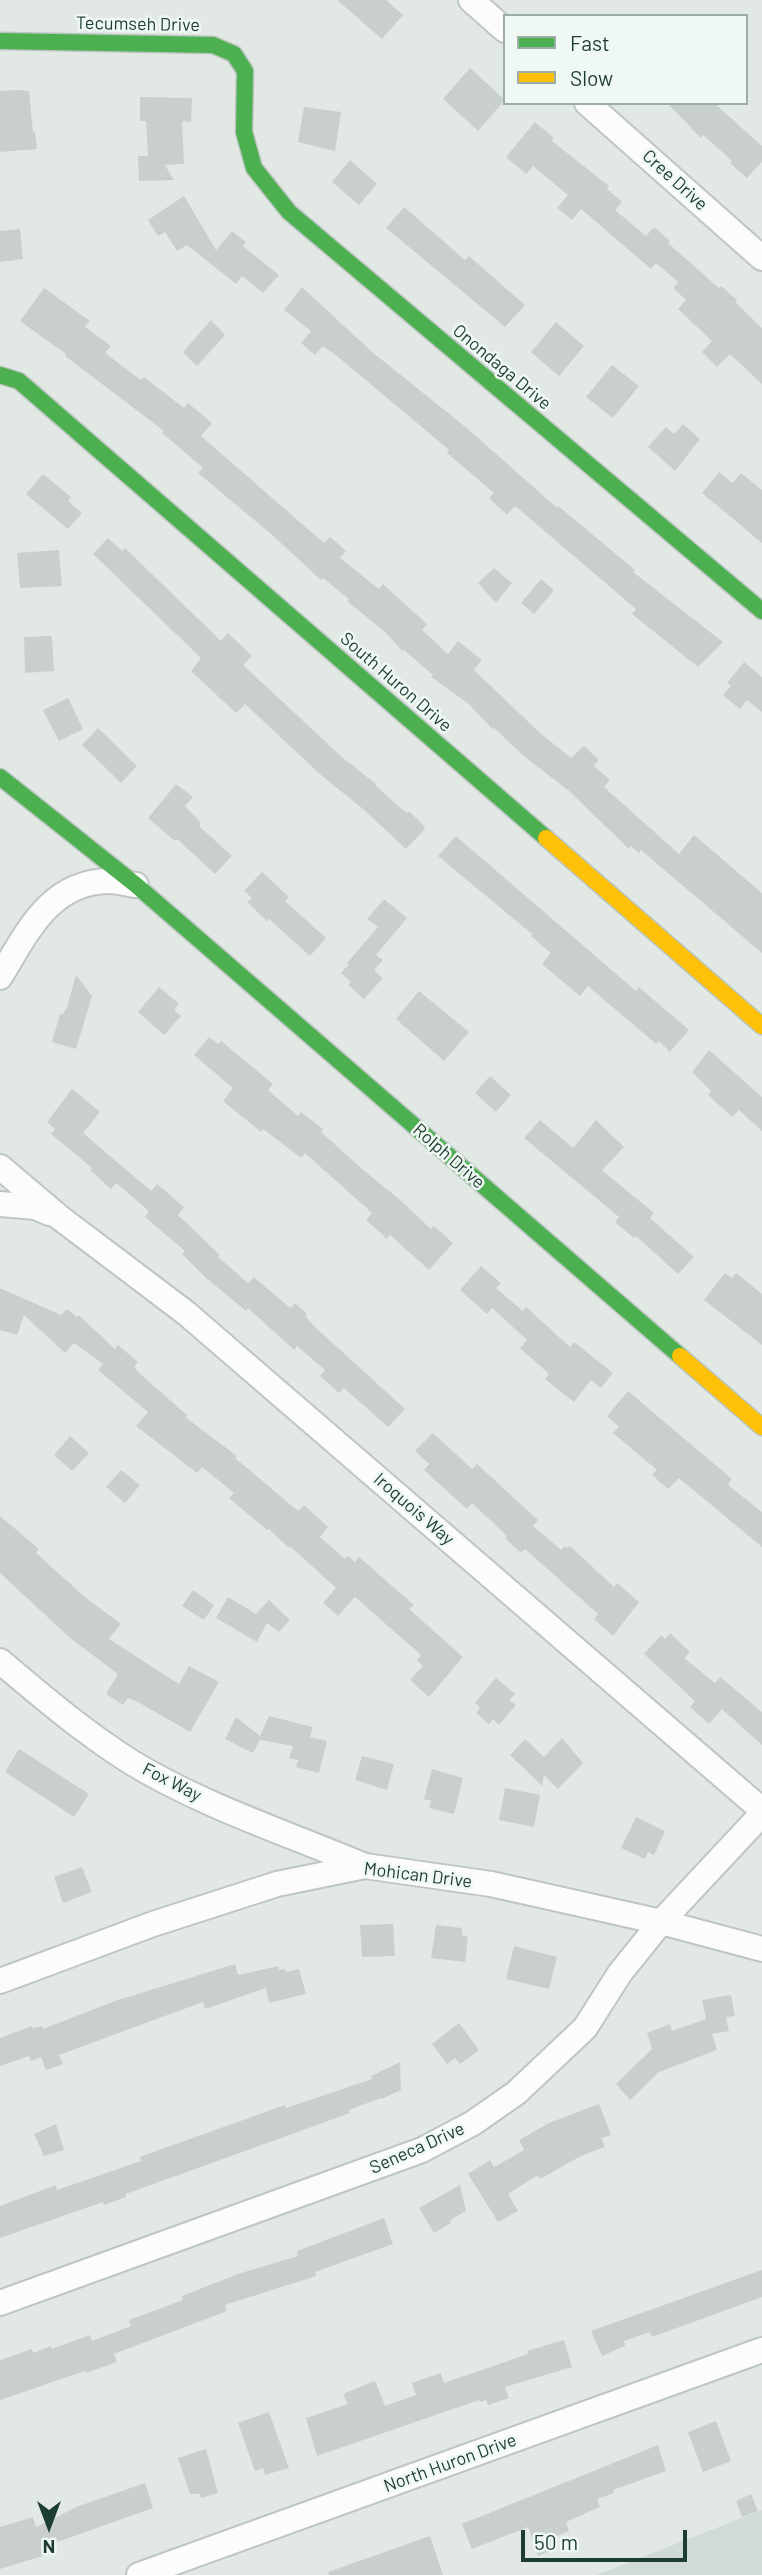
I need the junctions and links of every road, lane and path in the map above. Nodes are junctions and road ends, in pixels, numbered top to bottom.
1 (471, 0) edge
2 (503, 28) edge
3 (0, 41) edge
4 (589, 105) edge
5 (244, 132) joint
6 (762, 258) edge
7 (0, 375) edge
8 (762, 611) edge
9 (0, 777) edge
10 (136, 886) junction
11 (0, 976) edge
12 (762, 1026) edge
13 (0, 1167) edge
14 (0, 1204) edge
15 (59, 1217) junction
16 (762, 1427) edge
17 (0, 1661) edge
18 (762, 1812) edge
19 (365, 1866) junction
20 (662, 1922) junction
21 (762, 1949) edge
22 (0, 1981) edge
23 (0, 2303) edge
24 (762, 2350) edge
25 (139, 2575) edge

1 - 2 street
3 - 5 street, Tecumseh Drive
4 - 6 street, Cree Drive
5 - 8 street, Onondaga Drive
7 - 12 street, South Huron Drive
9 - 10 street, Rolph Drive
10 - 11 street
10 - 16 street, Rolph Drive
13 - 15 street, Iroquois Way
14 - 15 street, Iroquois Way
15 - 18 street, Iroquois Way
17 - 19 street, Fox Way
18 - 20 street, Seneca Drive
19 - 20 street, Mohican Drive
19 - 22 street, Mohican Drive
20 - 21 street, Mohican Drive
20 - 23 street, Seneca Drive
24 - 25 street, North Huron Drive

